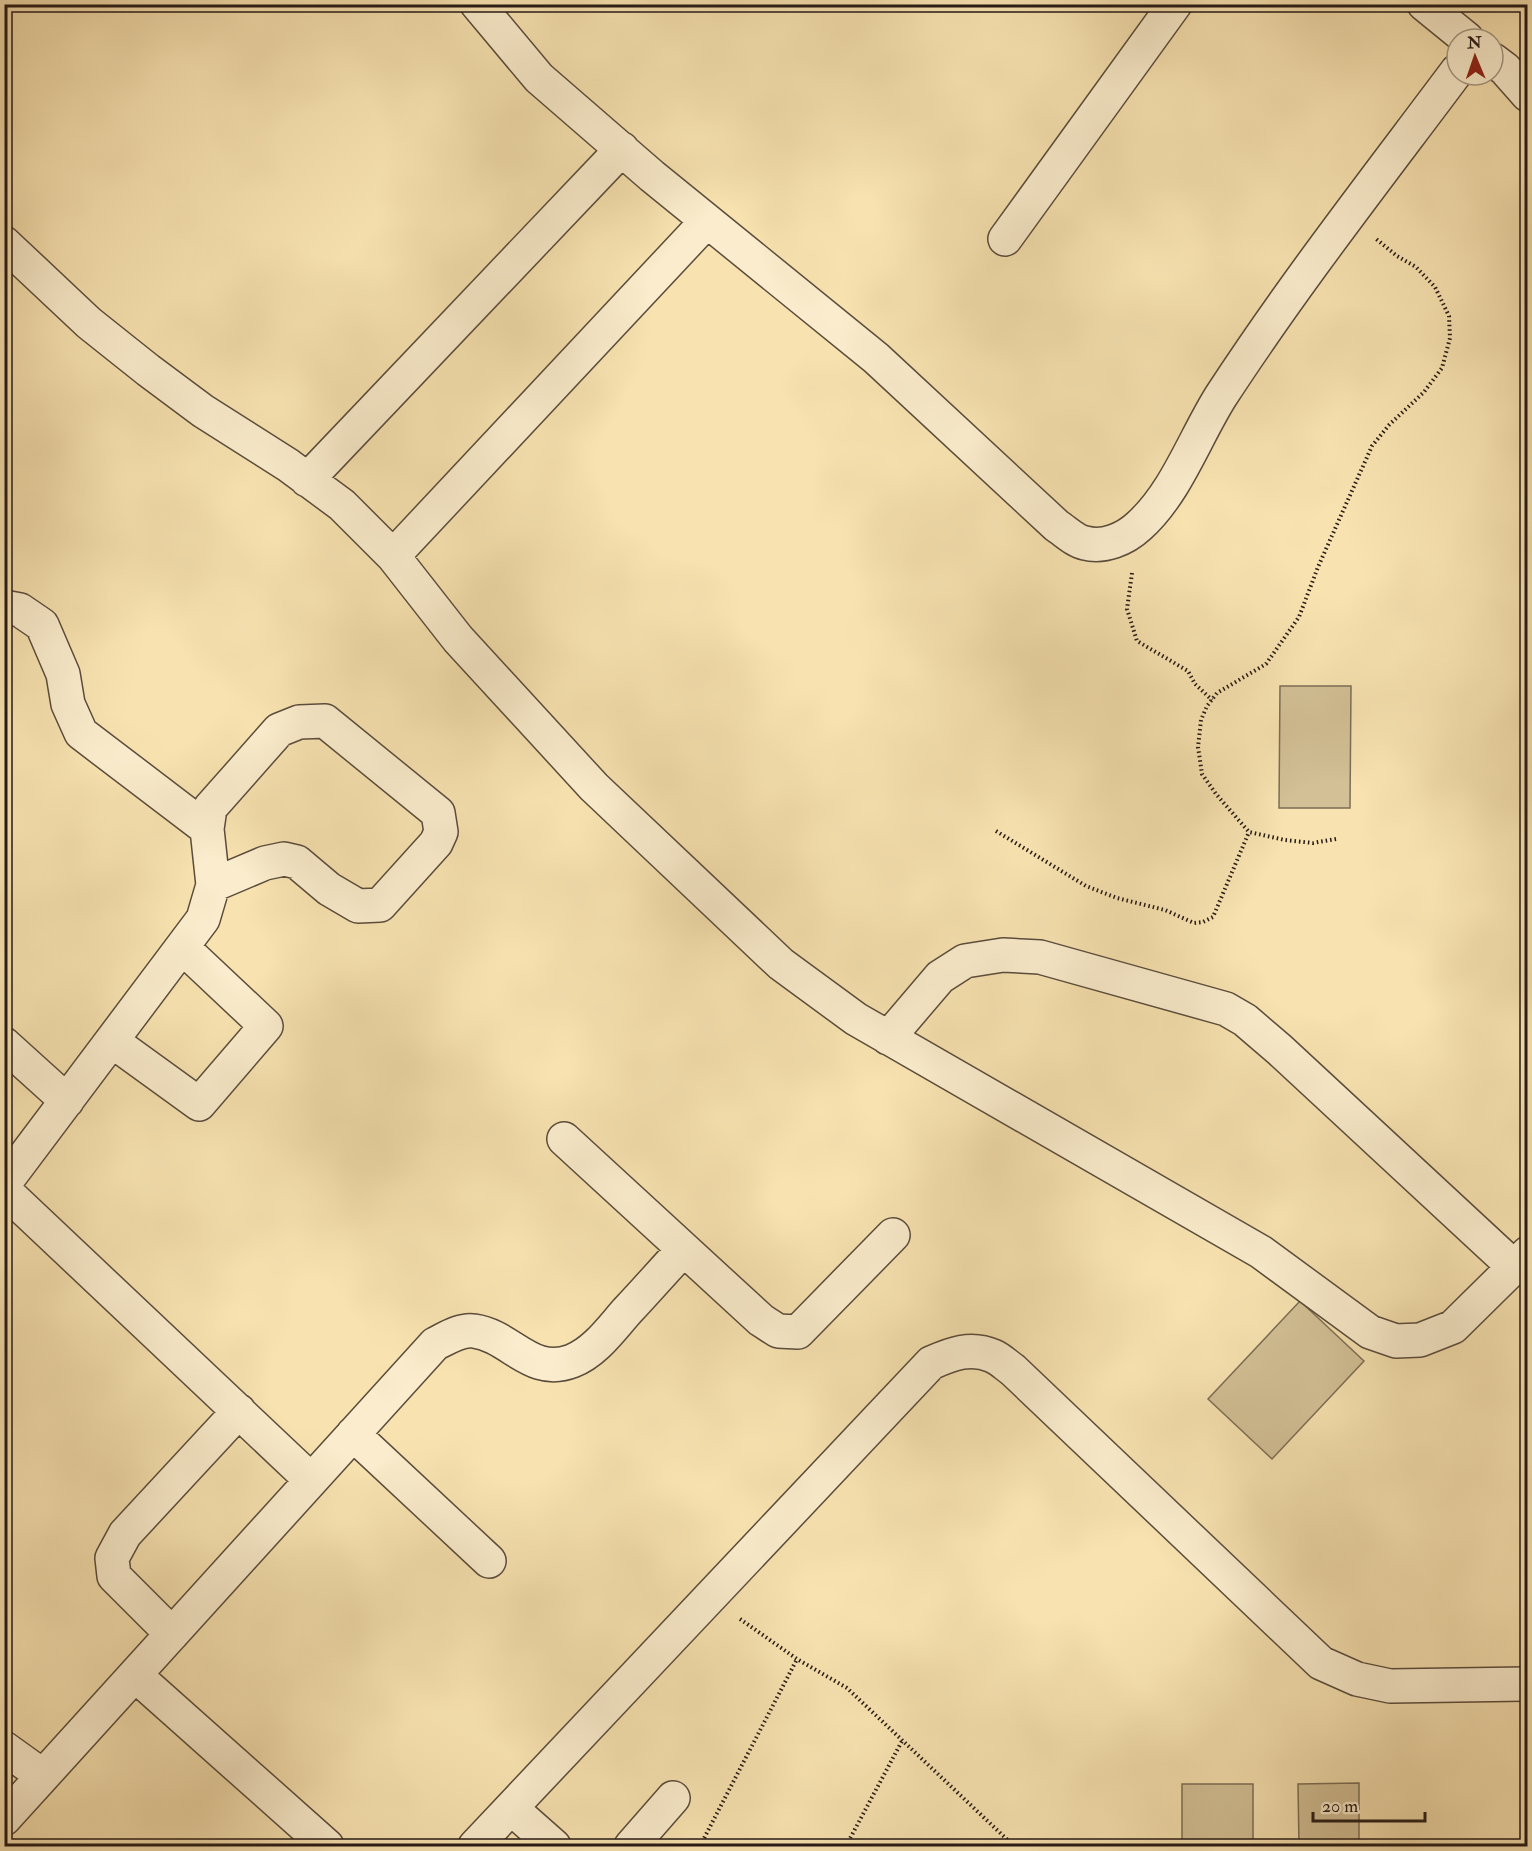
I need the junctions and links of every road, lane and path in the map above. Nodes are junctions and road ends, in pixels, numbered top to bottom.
1 (477, 4) edge
2 (1175, 4) edge
3 (1424, 4) edge
4 (1452, 27) edge
5 (1505, 69) edge
6 (1445, 87) edge
7 (1527, 95) edge
8 (622, 149) junction
9 (1349, 216) junction
10 (707, 221) junction
11 (1005, 239) dead end
12 (4, 243) edge
13 (308, 480) junction
14 (1138, 527) junction
15 (393, 556) junction
16 (4, 607) edge
17 (1212, 700) junction
18 (207, 830) junction
19 (996, 831) dead end
20 (1249, 832) junction
21 (1336, 839) dead end
22 (213, 885) junction
23 (182, 947) junction
24 (888, 1038) junction
25 (112, 1041) junction
26 (4, 1044) edge
27 (67, 1101) junction
28 (564, 1139) dead end
29 (4, 1184) edge
30 (4, 1190) edge
31 (893, 1235) dead end
32 (683, 1250) junction
33 (1521, 1260) edge
34 (238, 1411) junction
35 (353, 1434) junction
36 (311, 1480) junction
37 (489, 1561) dead end
38 (710, 1598) junction
39 (172, 1634) junction
40 (797, 1659) junction
41 (135, 1675) junction
42 (1527, 1684) edge
43 (902, 1741) junction
44 (4, 1748) edge
45 (44, 1776) junction
46 (673, 1798) dead end
47 (511, 1808) junction
48 (4, 1819) edge
49 (327, 1846) edge
50 (475, 1846) edge
51 (554, 1846) edge
52 (631, 1846) edge
53 (700, 1846) edge
54 (846, 1846) edge
55 (1014, 1846) edge

1 - 8 lane
2 - 11 lane
3 - 4 lane
5 - 7 lane
6 - 9 lane
8 - 10 lane
8 - 13 lane
9 - 14 lane
9 - 17 path
10 - 14 lane
10 - 15 lane
12 - 13 lane
13 - 15 lane
14 - 17 path
15 - 24 lane
16 - 18 lane
17 - 20 path
18 - 22 lane
18 - 22 lane
19 - 20 path
20 - 21 path
22 - 23 lane
23 - 25 lane
23 - 25 lane
24 - 33 lane
24 - 33 lane
25 - 27 lane
26 - 27 lane
27 - 29 lane
28 - 32 lane
30 - 34 lane
31 - 32 lane
32 - 35 lane
34 - 36 lane
34 - 39 lane
35 - 36 lane
35 - 37 lane
36 - 39 lane
38 - 40 path
38 - 42 lane
38 - 47 lane
39 - 41 lane
40 - 43 path
40 - 53 path
41 - 45 lane
41 - 49 lane
43 - 54 path
43 - 55 path
44 - 45 lane
45 - 48 lane
46 - 52 lane
47 - 50 lane
47 - 51 lane

